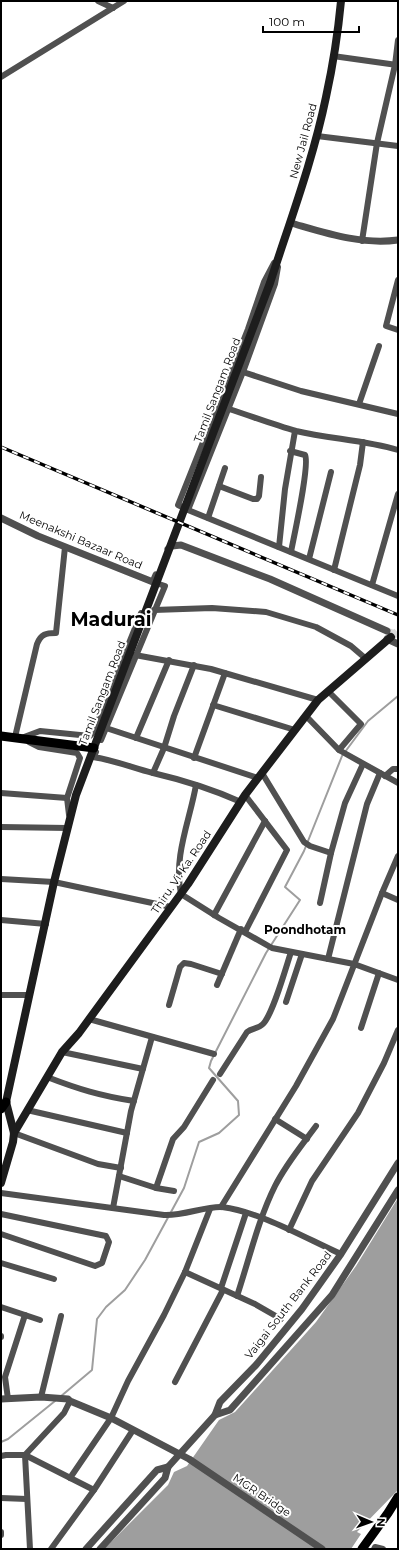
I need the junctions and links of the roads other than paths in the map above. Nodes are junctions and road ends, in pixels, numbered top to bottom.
1 (98, 1) edge
2 (124, 1) edge
3 (341, 1) edge
4 (113, 8) junction
5 (398, 40) edge
6 (333, 56) junction
7 (396, 65) edge
8 (1, 77) edge
9 (316, 136) junction
10 (377, 143) junction
11 (398, 146) edge
12 (291, 222) junction
13 (398, 240) edge
14 (362, 241) junction
15 (280, 249) junction
16 (398, 280) edge
17 (270, 282) joint
18 (398, 330) edge
19 (378, 346) dead end
20 (243, 372) junction
21 (359, 404) junction
22 (229, 409) junction
23 (398, 414) edge
24 (295, 431) junction
25 (362, 442) junction
26 (398, 450) edge
27 (290, 451) junction
28 (225, 468) dead end
29 (331, 472) dead end
30 (261, 477) dead end
31 (219, 486) junction
32 (398, 494) edge
33 (188, 510) junction
34 (1, 518) edge
35 (208, 518) junction
36 (65, 547) junction
37 (279, 547) junction
38 (291, 552) junction
39 (309, 559) junction
40 (334, 570) junction
41 (153, 582) junction
42 (372, 585) junction
43 (398, 596) edge
44 (154, 610) junction
45 (388, 636) junction
46 (398, 644) edge
47 (135, 655) junction
48 (365, 658) junction
49 (169, 660) junction
50 (194, 665) junction
51 (225, 673) junction
52 (328, 691) junction
53 (318, 700) junction
54 (213, 705) junction
55 (306, 716) junction
56 (106, 728) junction
57 (295, 730) junction
58 (1, 736) edge
59 (18, 738) junction
60 (136, 738) junction
61 (164, 748) junction
62 (340, 750) junction
63 (93, 752) junction
64 (194, 758) junction
65 (363, 764) junction
66 (398, 769) edge
67 (153, 773) junction
68 (260, 775) junction
69 (383, 775) junction
70 (398, 783) edge
71 (196, 784) junction
72 (1, 793) edge
73 (71, 797) junction
74 (243, 798) junction
75 (265, 821) junction
76 (1, 827) edge
77 (68, 828) junction
78 (331, 853) junction
79 (398, 856) edge
80 (396, 866) edge
81 (1, 879) edge
82 (54, 882) junction
83 (382, 893) junction
84 (181, 894) junction
85 (398, 900) edge
86 (320, 903) dead end
87 (171, 907) junction
88 (214, 915) junction
89 (1, 920) edge
90 (46, 924) junction
91 (243, 930) junction
92 (291, 952) junction
93 (302, 954) junction
94 (328, 959) junction
95 (354, 964) junction
96 (379, 973) junction
97 (222, 974) junction
98 (398, 980) edge
99 (217, 985) dead end
100 (1, 994) edge
101 (30, 995) junction
102 (286, 1002) dead end
103 (169, 1005) dead end
104 (89, 1019) junction
105 (361, 1028) dead end
106 (398, 1030) edge
107 (152, 1037) junction
108 (62, 1052) junction
109 (214, 1054) dead end
110 (143, 1069) junction
111 (220, 1074) dead end
112 (47, 1077) junction
113 (214, 1080) dead end
114 (134, 1101) junction
115 (3, 1106) edge
116 (27, 1110) junction
117 (275, 1119) junction
118 (316, 1126) dead end
119 (14, 1133) junction
120 (127, 1133) junction
121 (307, 1138) junction
122 (398, 1164) edge
123 (121, 1168) junction
124 (119, 1176) junction
125 (1, 1183) edge
126 (156, 1188) junction
127 (398, 1190) edge
128 (174, 1191) dead end
129 (1, 1193) edge
130 (221, 1207) junction
131 (113, 1208) junction
132 (210, 1209) junction
133 (246, 1212) junction
134 (1, 1214) edge
135 (262, 1218) junction
136 (289, 1230) junction
137 (1, 1234) edge
138 (341, 1254) junction
139 (1, 1263) edge
140 (185, 1272) junction
141 (54, 1279) dead end
142 (222, 1289) junction
143 (237, 1296) junction
144 (1, 1308) edge
145 (25, 1315) junction
146 (61, 1316) dead end
147 (281, 1319) dead end
148 (40, 1320) dead end
149 (175, 1382) dead end
150 (41, 1398) junction
151 (5, 1399) edge
152 (69, 1400) junction
153 (215, 1416) junction
154 (111, 1418) junction
155 (133, 1430) junction
156 (180, 1454) junction
157 (25, 1455) junction
158 (1, 1456) edge
159 (168, 1467) junction
160 (70, 1478) junction
161 (94, 1490) junction
162 (398, 1496) edge
163 (1, 1498) edge
164 (27, 1499) junction
165 (398, 1506) edge
166 (386, 1516) junction
167 (30, 1549) edge
168 (51, 1549) edge
169 (86, 1549) edge
170 (100, 1549) edge
171 (322, 1549) edge
172 (362, 1549) edge
173 (374, 1549) edge
174 (383, 1549) edge

1 - 4 street
2 - 4 street
3 - 6 main road, New Jail Road
4 - 8 street
5 - 7 street
6 - 7 street
6 - 9 main road, New Jail Road
7 - 10 street
9 - 10 street
9 - 12 main road, New Jail Road
10 - 11 street
10 - 14 street
12 - 14 street
12 - 15 main road, New Jail Road
13 - 14 street
15 - 17 main road, New Jail Road
15 - 20 street
15 - 33 street
16 - 18 street
17 - 63 main road, Tamil Sangam Road
19 - 21 street
20 - 21 street
20 - 22 street
21 - 23 street
22 - 24 street
22 - 33 street
24 - 25 street
24 - 27 street
25 - 26 street
25 - 40 street
27 - 37 street
27 - 38 street
28 - 31 street
29 - 39 street
30 - 31 street
31 - 35 street
32 - 42 street
33 - 35 street
34 - 36 street, Meenakshi Bazaar Road
35 - 37 street
36 - 41 street, Meenakshi Bazaar Road
36 - 59 street
37 - 38 street
38 - 39 street
39 - 40 street
40 - 42 street
41 - 44 street
41 - 45 street
41 - 59 street
42 - 43 street
44 - 47 street
44 - 48 street
45 - 46 street
45 - 48 main road, Thiru. Vi. Ka. Road
47 - 49 street
47 - 56 street
48 - 52 main road, Thiru. Vi. Ka. Road
49 - 50 street
49 - 60 street
50 - 51 street
50 - 61 street
51 - 53 street
51 - 54 street
52 - 53 main road, Thiru. Vi. Ka. Road
52 - 62 street
53 - 55 main road, Thiru. Vi. Ka. Road
54 - 57 street
54 - 64 street
55 - 57 main road, Thiru. Vi. Ka. Road
55 - 62 street
56 - 60 street
56 - 63 street
57 - 68 main road, Thiru. Vi. Ka. Road
58 - 59 main road
59 - 63 main road
59 - 73 street
60 - 61 street
61 - 64 street
61 - 67 street
62 - 65 street
63 - 67 street
63 - 73 main road, Tamil Sangam Road
64 - 68 street
65 - 69 street
65 - 78 street
66 - 69 street
67 - 71 street
68 - 74 main road, Thiru. Vi. Ka. Road
68 - 78 street
69 - 70 street
69 - 94 street
71 - 74 street
71 - 84 street
72 - 73 street
73 - 77 main road, Tamil Sangam Road
74 - 75 street
74 - 84 main road, Thiru. Vi. Ka. Road
75 - 88 street
75 - 91 street
76 - 77 street
77 - 82 main road, Tamil Sangam Road
78 - 86 street
79 - 80 street
80 - 83 street
81 - 82 street
82 - 87 street
82 - 90 main road, Tamil Sangam Road
83 - 85 street
83 - 95 street
84 - 87 main road, Thiru. Vi. Ka. Road
84 - 88 street
87 - 104 main road, Thiru. Vi. Ka. Road
88 - 91 street
89 - 90 street
90 - 101 main road, Tamil Sangam Road
91 - 92 street
91 - 97 street
92 - 93 street
92 - 111 street
93 - 94 street
93 - 102 street
94 - 95 street
95 - 96 street
95 - 117 street
96 - 98 street
96 - 105 street
97 - 99 street
97 - 103 street
100 - 101 street
101 - 115 main road, Tamil Sangam Road
104 - 107 street
104 - 108 main road, Thiru. Vi. Ka. Road
106 - 136 street
107 - 109 street
107 - 110 street
108 - 110 street
108 - 112 main road, Thiru. Vi. Ka. Road
110 - 114 street
112 - 114 street
112 - 116 main road, Thiru. Vi. Ka. Road
113 - 126 street
114 - 120 street
115 - 119 main road
116 - 119 main road, Thiru. Vi. Ka. Road
116 - 120 street
117 - 121 street
117 - 130 street
118 - 121 street
119 - 123 street
119 - 125 main road
120 - 123 street
121 - 135 street
122 - 138 street, Vaigai South Bank Road
123 - 124 street
124 - 126 street
124 - 131 street
126 - 128 street
127 - 153 street, Vaigai South Bank Road
129 - 131 street
130 - 132 street
130 - 133 street
131 - 132 street
132 - 140 street
133 - 135 street
133 - 142 street
134 - 137 street
135 - 136 street
135 - 143 street
136 - 138 street
138 - 153 street, Vaigai South Bank Road
139 - 141 street
140 - 142 street
140 - 154 street
142 - 143 street
142 - 149 street
143 - 147 street
144 - 145 street
145 - 148 street
145 - 151 street
146 - 150 street
150 - 151 street, MGR Bridge
150 - 152 street, MGR Bridge
152 - 154 street, MGR Bridge
152 - 157 street
153 - 156 street, Vaigai South Bank Road
154 - 155 street, MGR Bridge
154 - 160 street
155 - 156 street, MGR Bridge
155 - 161 street
156 - 159 street, Vaigai South Bank Road
156 - 171 street, MGR Bridge
157 - 158 street
157 - 160 street
157 - 164 street
159 - 169 street, Vaigai South Bank Road
159 - 170 street, Vaigai South Bank Road
160 - 161 street
161 - 168 street
162 - 166 main road
163 - 164 street
164 - 167 street
165 - 166 main road
166 - 172 main road
173 - 174 street

